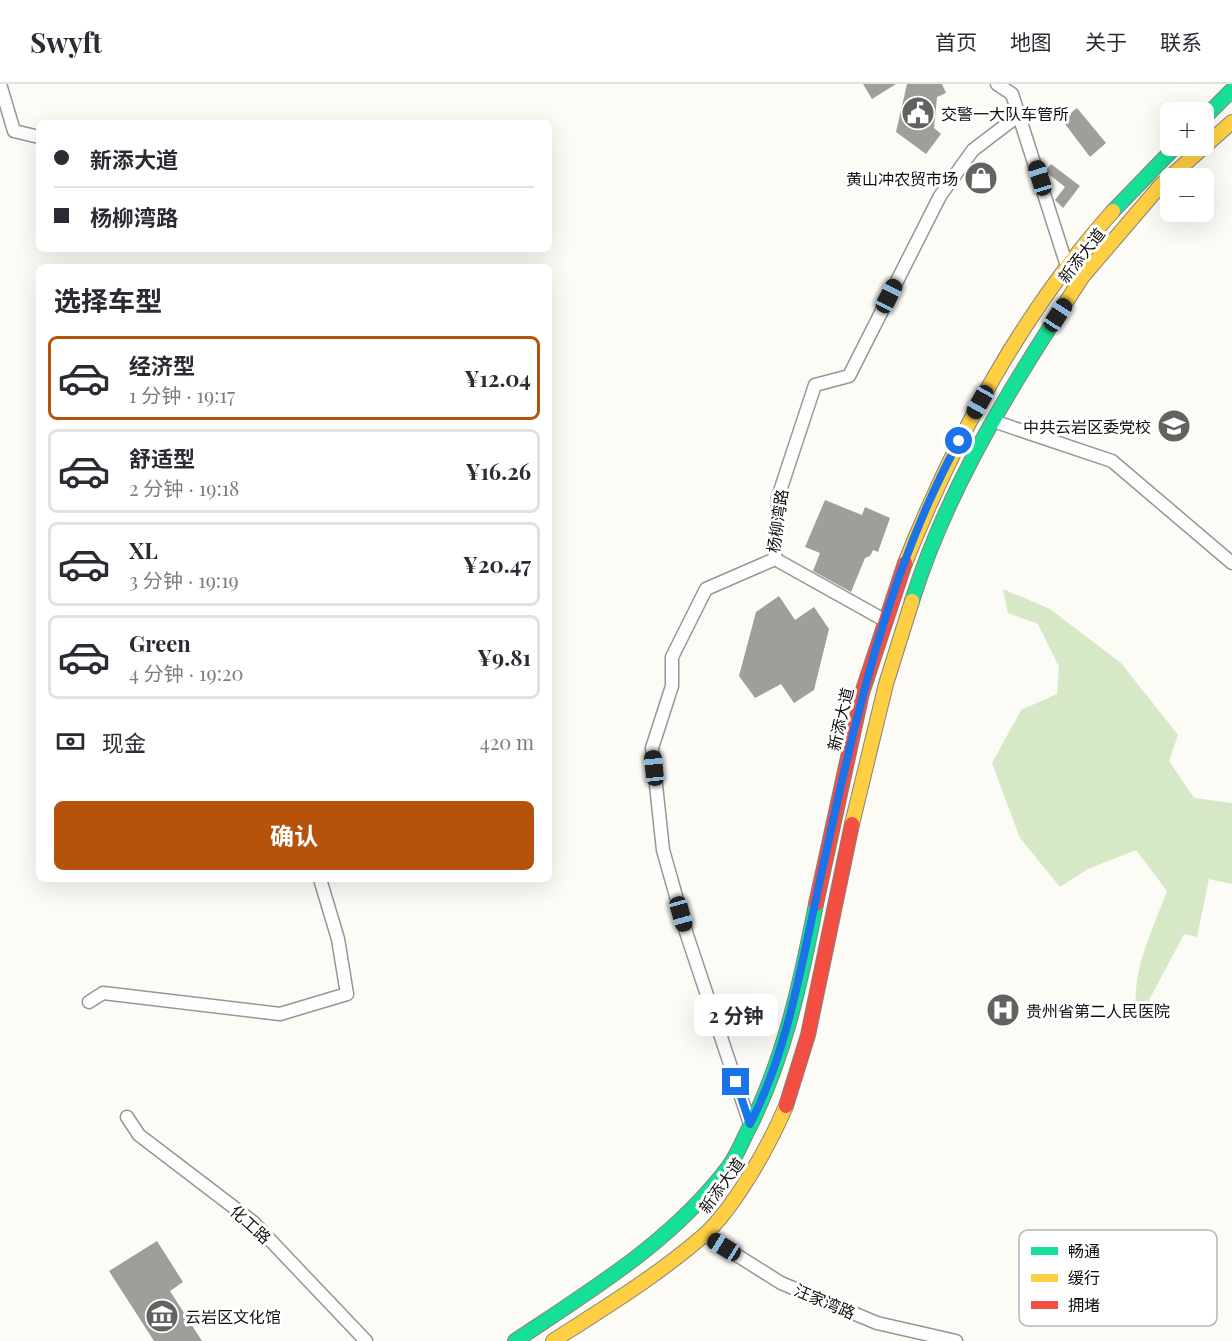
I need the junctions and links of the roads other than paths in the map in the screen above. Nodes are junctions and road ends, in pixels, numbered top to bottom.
1 (0, 84) edge
2 (998, 84) edge
3 (1232, 90) edge
4 (1214, 108) edge
5 (1019, 115) junction
6 (1232, 122) edge
7 (36, 135) edge
8 (1166, 156) edge
9 (1067, 266) junction
10 (1083, 276) junction
11 (993, 421) junction
12 (775, 559) junction
13 (1232, 563) edge
14 (886, 621) junction
15 (321, 882) edge
16 (88, 1002) dead end
17 (127, 1117) dead end
18 (750, 1124) junction
19 (705, 1235) junction
20 (366, 1341) edge
21 (515, 1341) edge
22 (553, 1341) edge
23 (956, 1341) edge

1 - 7 street
2 - 5 street
3 - 4 main road
5 - 9 street
5 - 12 street, 杨柳湾路
6 - 10 main road, 新添大道
8 - 9 main road, 新添大道
9 - 10 street
9 - 14 main road, 新添大道
10 - 11 main road, 新添大道
11 - 13 street
11 - 19 main road, 新添大道
12 - 14 street
12 - 18 street, 杨柳湾路
14 - 18 main road, 新添大道
15 - 16 street
17 - 20 street, 化工路
18 - 21 main road, 新添大道
19 - 22 main road, 新添大道
19 - 23 street, 汪家湾路

